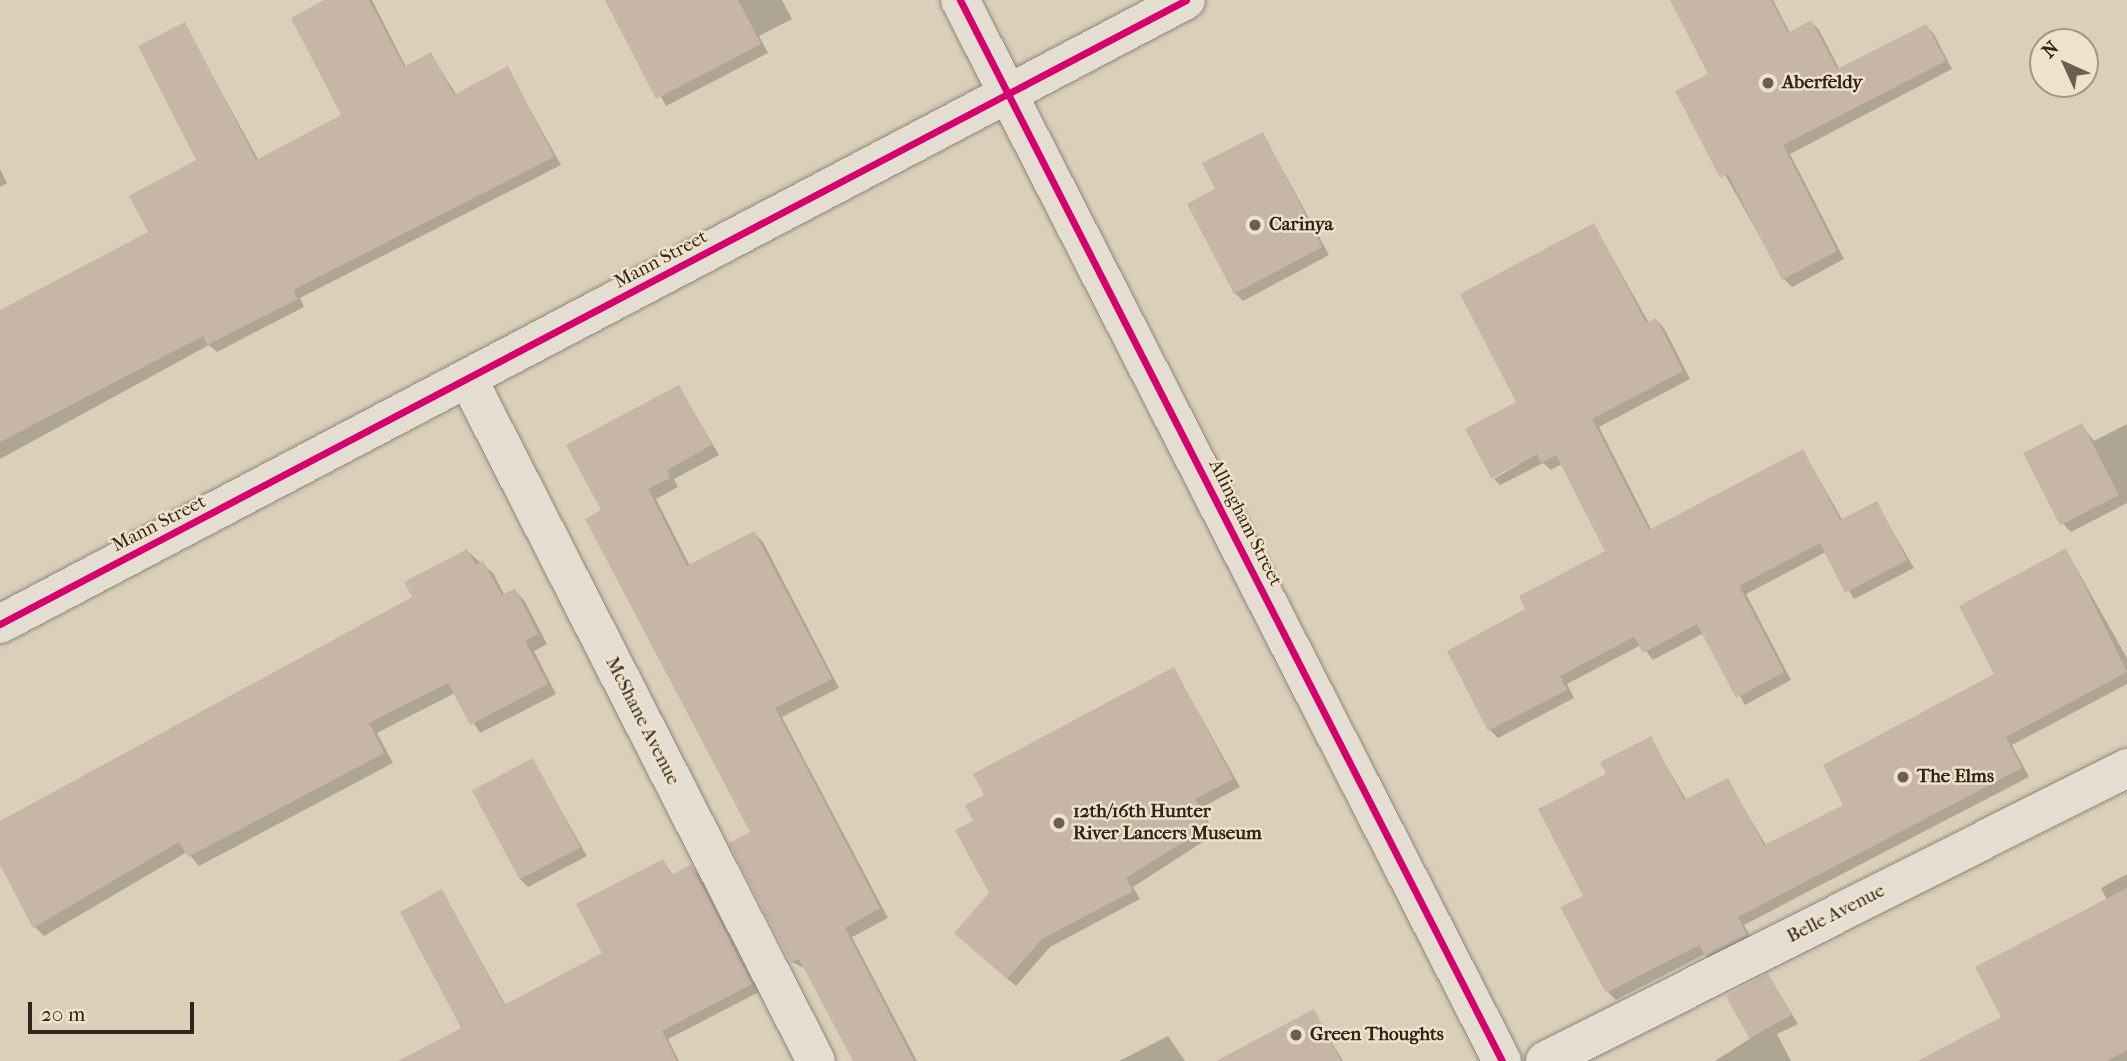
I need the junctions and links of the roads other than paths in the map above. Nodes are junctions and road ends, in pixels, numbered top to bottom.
1 (960, 0) edge
2 (1186, 0) edge
3 (1009, 92) junction
4 (468, 381) junction
5 (0, 624) edge
6 (2127, 768) edge
7 (816, 1061) edge
8 (1502, 1061) edge
9 (1545, 1061) edge

1 - 3 street, Allingham Street
2 - 3 street, Mann Street
3 - 4 street, Mann Street
3 - 8 street, Allingham Street
4 - 5 street, Mann Street
4 - 7 street, McShane Avenue
6 - 9 street, Belle Avenue

